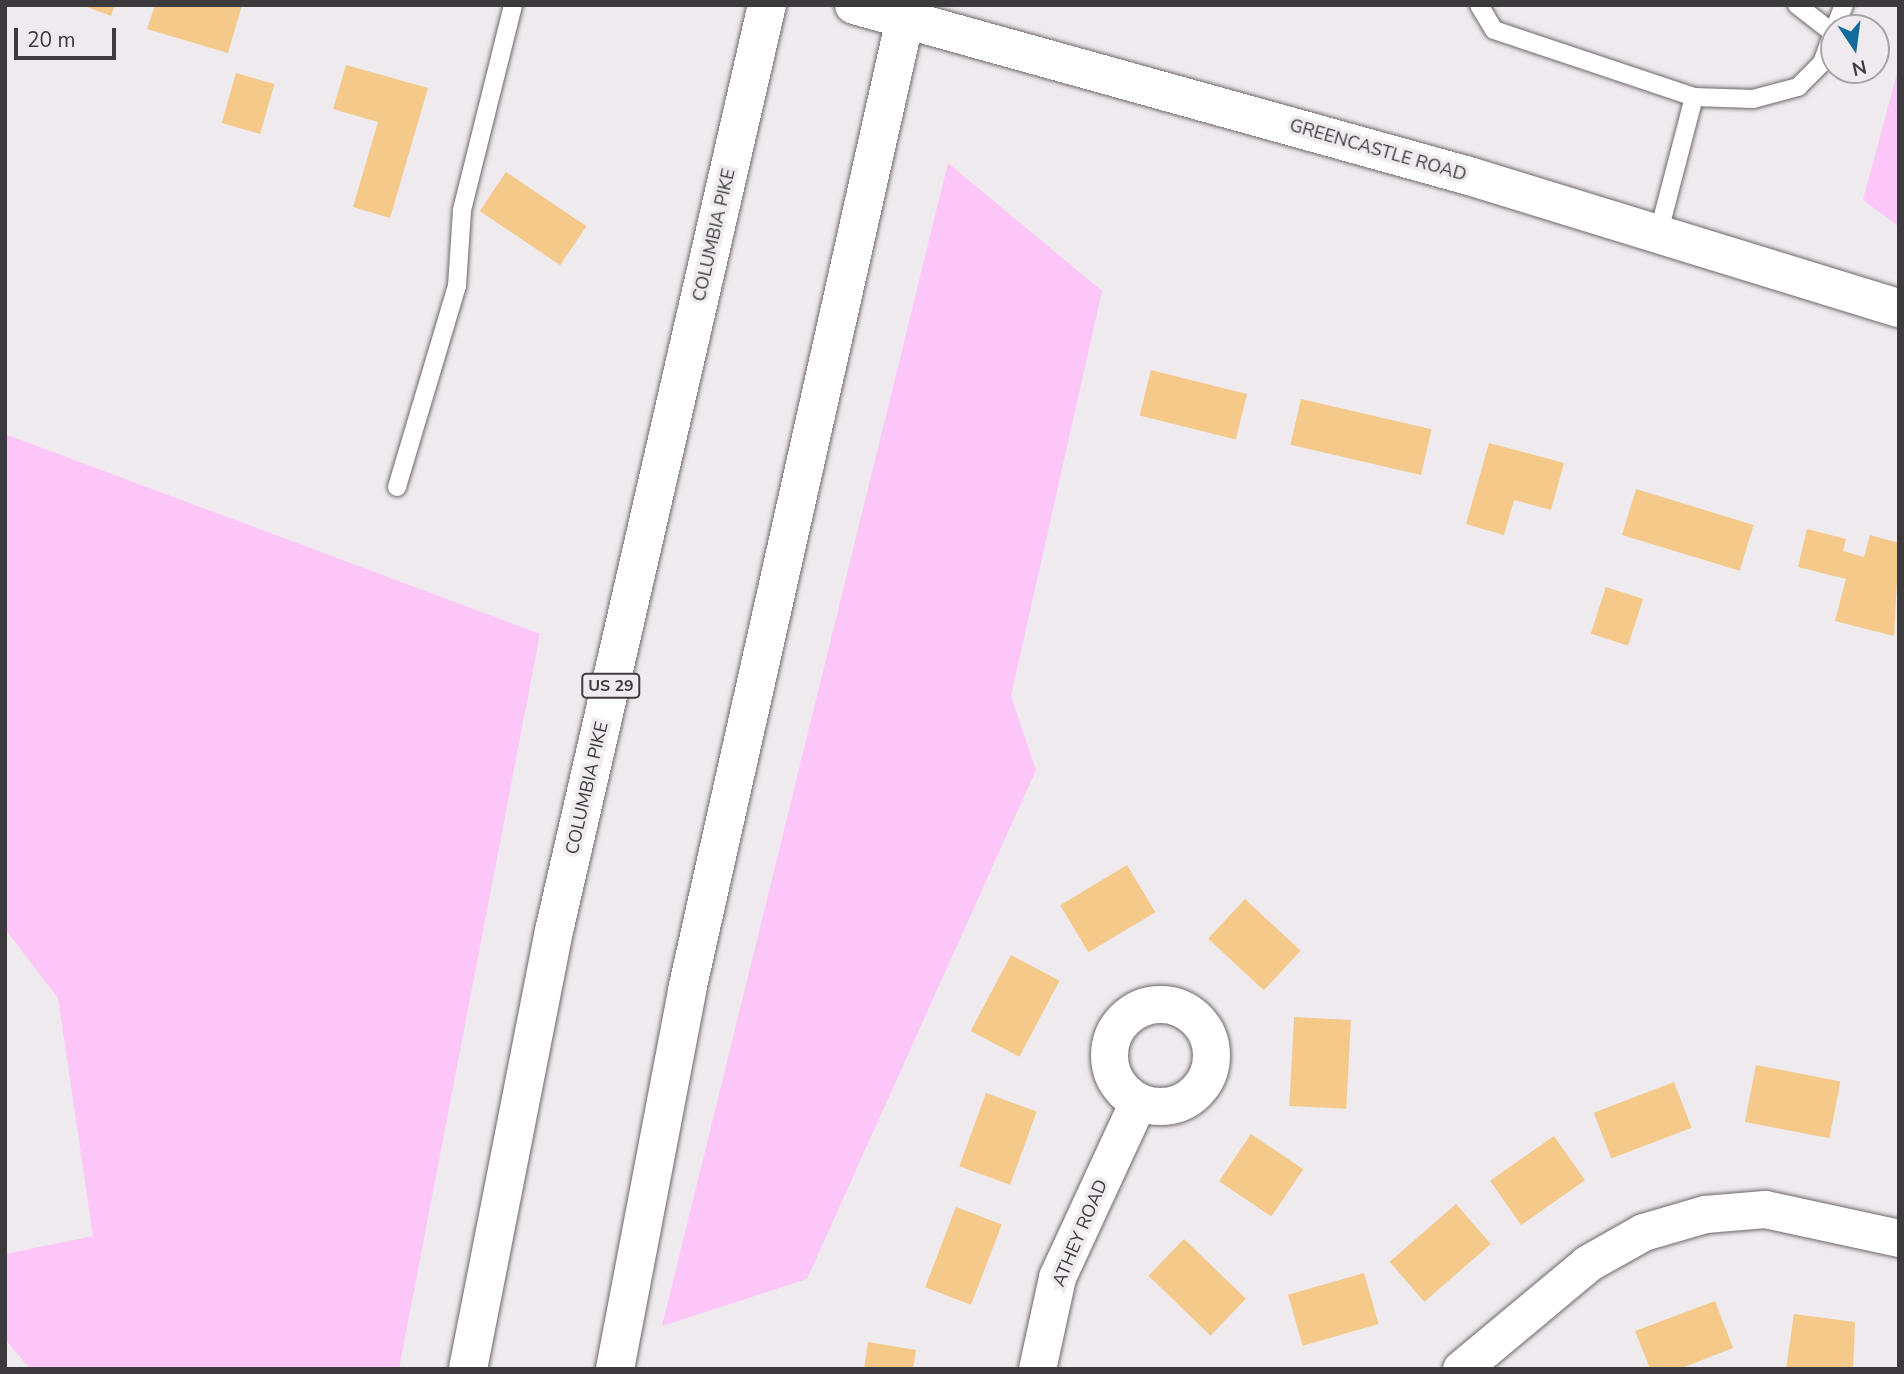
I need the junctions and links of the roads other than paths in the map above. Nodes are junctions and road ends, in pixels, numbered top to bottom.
1 (513, 5) edge
2 (767, 5) edge
3 (854, 5) edge
4 (1479, 5) edge
5 (1797, 5) edge
6 (905, 13) edge
7 (1820, 21) edge
8 (1820, 65) edge
9 (1694, 97) junction
10 (1659, 231) junction
11 (1899, 309) edge
12 (397, 487) dead end
13 (1138, 1102) dead end
14 (1899, 1238) edge
15 (1038, 1368) edge
16 (468, 1369) edge
17 (615, 1369) edge
18 (1461, 1369) edge

1 - 12 lane
2 - 16 main road, COLUMBIA PIKE / US 29
3 - 6 main road, GREENCASTLE ROAD
4 - 9 lane
5 - 7 lane
6 - 10 main road, GREENCASTLE ROAD
6 - 17 main road
8 - 9 lane
9 - 10 lane
10 - 11 main road, GREENCASTLE ROAD
13 - 15 street, ATHEY ROAD
14 - 18 street

